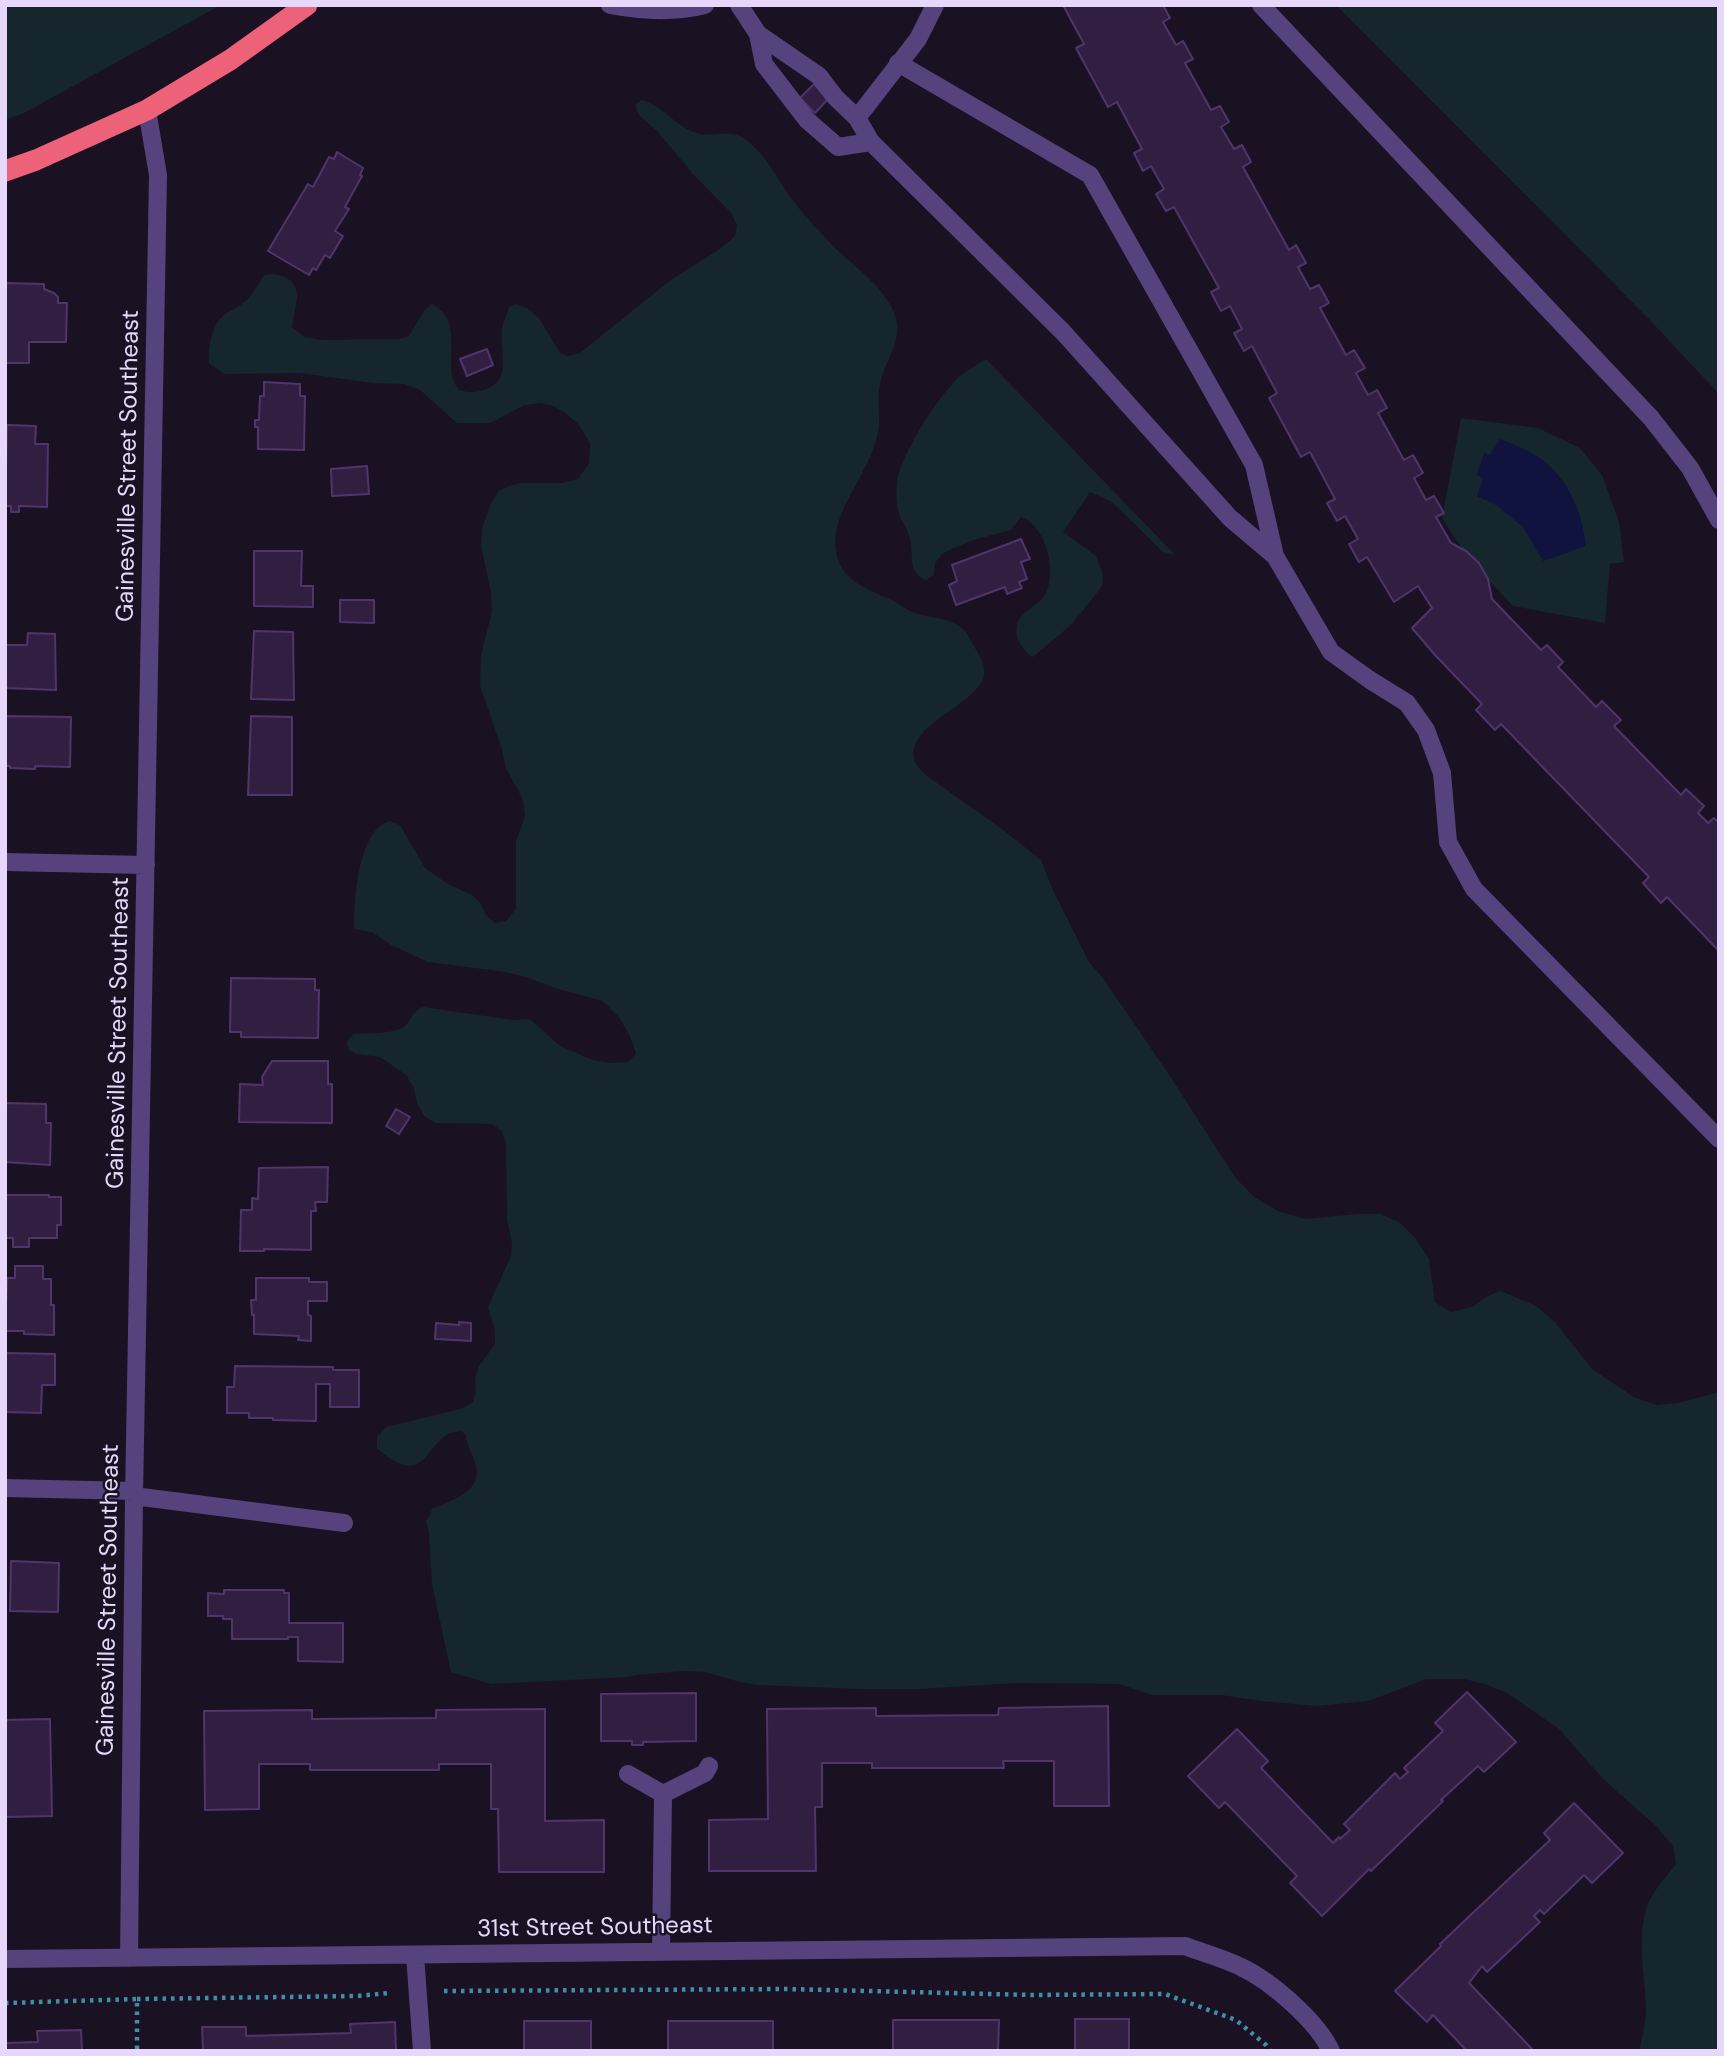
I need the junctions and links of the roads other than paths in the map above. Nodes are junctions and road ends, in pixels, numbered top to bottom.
1 (307, 5) edge
2 (610, 5) edge
3 (705, 5) edge
4 (739, 5) edge
5 (935, 5) edge
6 (1261, 5) edge
7 (758, 34) junction
8 (898, 63) junction
9 (147, 110) junction
10 (857, 118) junction
11 (871, 142) junction
12 (5, 171) edge
13 (1719, 520) edge
14 (1275, 556) junction
15 (5, 862) edge
16 (146, 865) junction
17 (1719, 1139) edge
18 (5, 1488) edge
19 (134, 1493) junction
20 (344, 1523) dead end
21 (709, 1766) dead end
22 (628, 1774) dead end
23 (663, 1794) junction
24 (661, 1952) junction
25 (415, 1955) junction
26 (129, 1958) junction
27 (5, 1959) edge
28 (422, 2051) edge
29 (1331, 2051) edge

1 - 9 highway
2 - 3 street
4 - 7 street
5 - 8 street
6 - 13 street
7 - 10 street
7 - 11 street
8 - 10 street
8 - 14 street
9 - 12 highway
9 - 16 street, Gainesville Street Southeast
10 - 11 street
11 - 14 street
14 - 17 street
15 - 16 street
16 - 19 street, Gainesville Street Southeast
18 - 19 street
19 - 20 street
19 - 26 street, Gainesville Street Southeast
21 - 23 street
22 - 23 street
23 - 24 street
24 - 25 street, 31st Street Southeast
24 - 29 street, 31st Street Southeast
25 - 26 street, 31st Street Southeast
25 - 28 street
26 - 27 street, 31st Street Southeast

